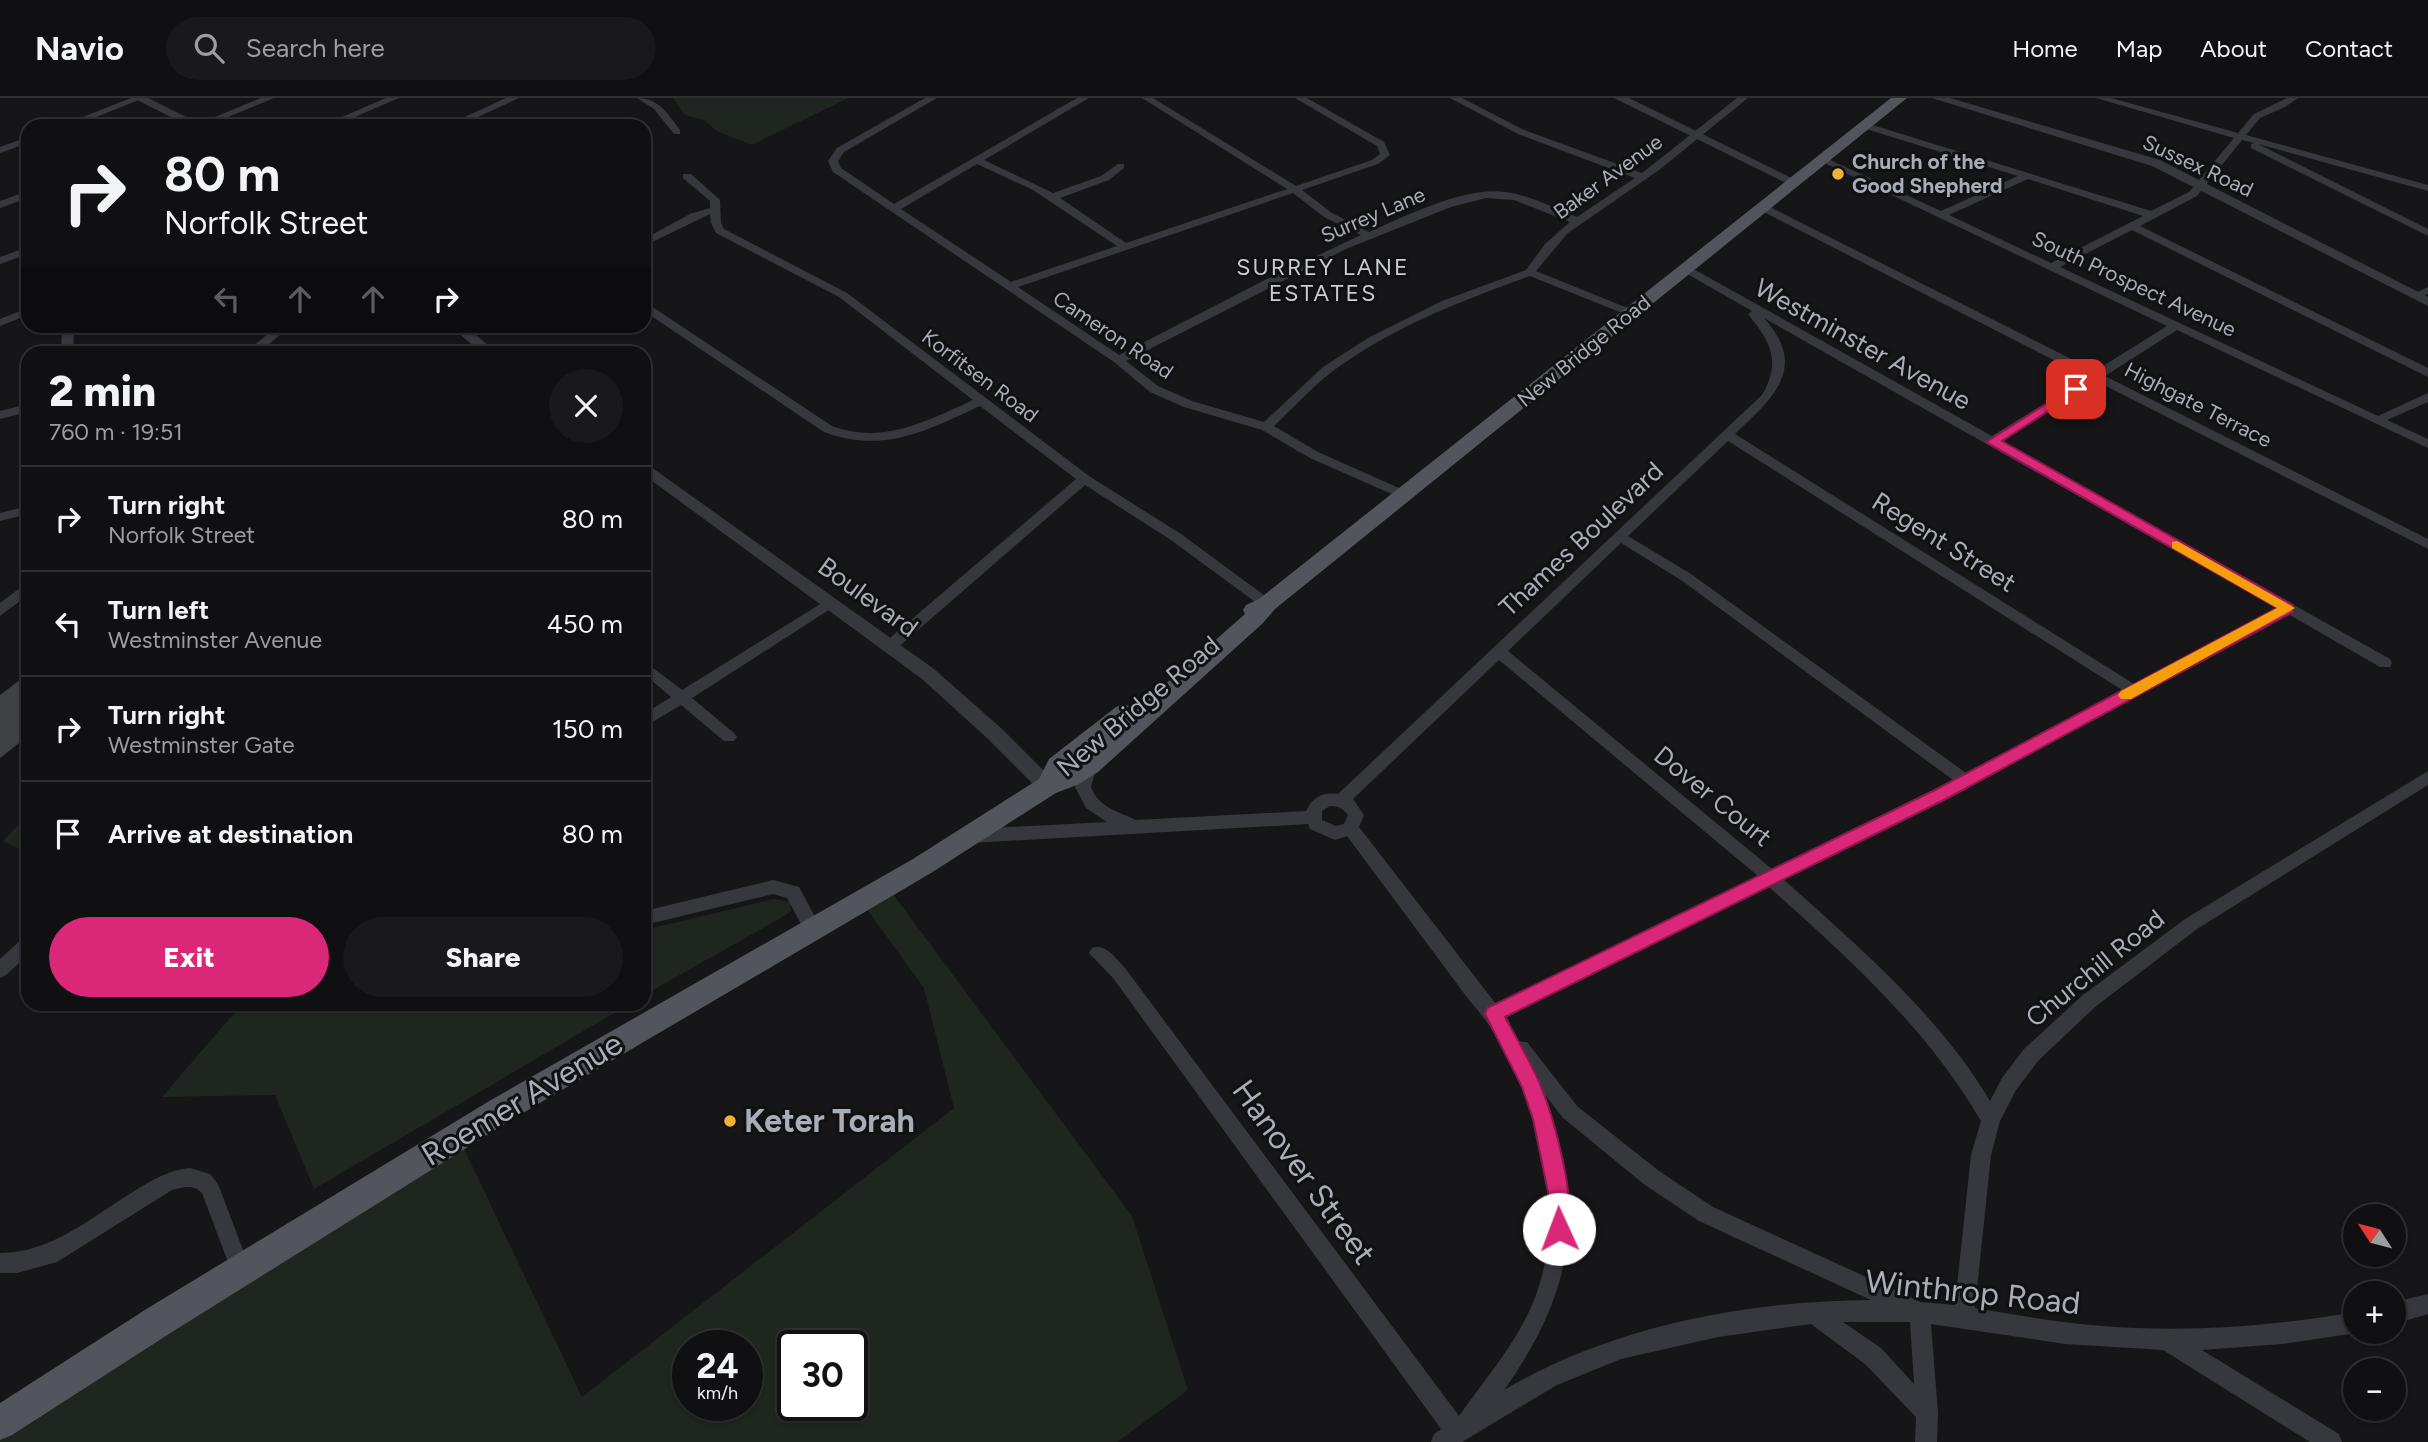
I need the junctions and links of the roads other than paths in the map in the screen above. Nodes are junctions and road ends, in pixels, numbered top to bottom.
1 (139, 98) edge
2 (269, 98) edge
3 (394, 98) edge
4 (514, 98) edge
5 (642, 98) edge
6 (932, 98) edge
7 (1084, 98) edge
8 (1147, 98) edge
9 (1300, 98) edge
10 (1455, 98) edge
11 (1620, 98) edge
12 (1743, 98) edge
13 (1900, 98) edge
14 (1938, 98) edge
15 (2101, 98) edge
16 (2292, 98) edge
17 (84, 119) edge
18 (183, 119) edge
19 (216, 119) edge
20 (343, 119) edge
21 (466, 119) edge
22 (1866, 126) junction
23 (677, 132) dead end
24 (1696, 135) junction
25 (2240, 137) junction
26 (21, 142) edge
27 (0, 150) edge
28 (976, 160) junction
29 (1823, 160) junction
30 (1121, 166) dead end
31 (687, 176) dead end
32 (2027, 176) junction
33 (1643, 177) junction
34 (1794, 182) junction
35 (2201, 186) junction
36 (2428, 188) edge
37 (1294, 189) junction
38 (1055, 196) junction
39 (21, 197) edge
40 (0, 205) edge
41 (1762, 207) junction
42 (716, 209) junction
43 (893, 209) junction
44 (1941, 215) junction
45 (2152, 215) junction
46 (1577, 221) junction
47 (2132, 226) junction
48 (2428, 233) edge
49 (1368, 235) junction
50 (651, 239) edge
51 (1125, 247) junction
52 (21, 253) edge
53 (0, 261) edge
54 (2052, 267) junction
55 (1686, 269) junction
56 (1530, 272) junction
57 (1008, 287) junction
58 (2428, 290) edge
59 (2415, 296) junction
60 (1733, 297) junction
61 (2428, 302) edge
62 (651, 311) edge
63 (1631, 313) junction
64 (21, 314) edge
65 (0, 323) edge
66 (2177, 325) junction
67 (276, 333) edge
68 (466, 333) edge
69 (259, 346) edge
70 (482, 346) edge
71 (1118, 360) junction
72 (2428, 373) edge
73 (2097, 375) junction
74 (2428, 397) edge
75 (982, 400) junction
76 (21, 410) edge
77 (0, 415) edge
78 (2378, 420) junction
79 (1266, 427) junction
80 (1728, 435) junction
81 (1993, 442) junction
82 (2428, 444) edge
83 (651, 472) edge
84 (1084, 480) junction
85 (1403, 495) junction
86 (21, 512) edge
87 (0, 517) edge
88 (1620, 537) junction
89 (2428, 545) edge
90 (21, 593) edge
91 (830, 603) junction
92 (1267, 604) junction
93 (2288, 608) junction
94 (0, 611) edge
95 (890, 646) junction
96 (1498, 651) junction
97 (2385, 663) dead end
98 (651, 672) edge
99 (2134, 691) junction
100 (682, 698) junction
101 (651, 717) edge
102 (729, 737) dead end
103 (1089, 765) junction
104 (2428, 777) edge
105 (1965, 781) junction
106 (1047, 786) junction
107 (1341, 801) junction
108 (1313, 817) junction
109 (1139, 827) junction
110 (1350, 828) junction
111 (969, 836) junction
112 (1772, 877) junction
113 (887, 886) joint
114 (651, 916) edge
115 (812, 928) junction
116 (21, 950) edge
117 (1098, 953) dead end
118 (0, 970) edge
119 (1494, 1014) junction
120 (1992, 1120) junction
121 (0, 1263) edge
122 (241, 1271) junction
123 (2428, 1304) edge
124 (2406, 1310) edge
125 (1812, 1312) junction
126 (1920, 1312) junction
127 (1964, 1317) junction
128 (160, 1320) junction
129 (2343, 1325) edge
130 (2168, 1341) junction
131 (0, 1408) edge
132 (1927, 1413) junction
133 (0, 1423) edge
134 (1455, 1433) edge
135 (1926, 1442) edge
136 (2331, 1442) edge

1 - 17 street
1 - 18 street
2 - 19 street
3 - 20 street
4 - 21 street
5 - 23 street
6 - 43 street, Cameron Road
7 - 28 street
8 - 37 street
9 - 37 street
10 - 33 street
11 - 24 street
12 - 24 street, Baker Avenue
13 - 22 main road, New Bridge Road
14 - 35 street, Sussex Road
15 - 25 street
16 - 25 street
22 - 29 main road, New Bridge Road
22 - 32 street
24 - 33 street, Baker Avenue
24 - 34 street
25 - 35 street
25 - 36 street
25 - 48 street
26 - 27 street
28 - 38 street
28 - 43 street
29 - 34 main road, New Bridge Road
29 - 44 street, South Prospect Avenue
30 - 38 street
31 - 42 street, Korfitsen Road
32 - 44 street
32 - 45 street
33 - 46 street, Baker Avenue
34 - 41 main road, New Bridge Road
35 - 45 street
35 - 59 street, Sussex Road
37 - 49 street
37 - 51 street
38 - 51 street
39 - 40 street
41 - 55 main road, New Bridge Road
41 - 73 street, Highgate Terrace
42 - 50 street
42 - 75 street, Korfitsen Road
43 - 57 street, Cameron Road
44 - 54 street, South Prospect Avenue
45 - 47 street
46 - 49 street, Surrey Lane
46 - 56 street, Baker Avenue
47 - 54 street
47 - 72 street
49 - 71 street, Surrey Lane
51 - 57 street
52 - 53 street
54 - 66 street, South Prospect Avenue
55 - 60 street, Westminster Avenue
55 - 63 main road, New Bridge Road
56 - 63 street
56 - 79 street
57 - 71 street, Cameron Road
58 - 59 street
59 - 61 street, Sussex Road
60 - 80 street, Thames Boulevard
60 - 81 street, Westminster Avenue
62 - 75 street
63 - 85 main road, New Bridge Road
64 - 65 street
66 - 73 street
66 - 78 street, South Prospect Avenue
67 - 69 street
68 - 70 street
71 - 79 street, Cameron Road
73 - 81 street
73 - 89 street, Highgate Terrace
74 - 78 street
75 - 84 street, Korfitsen Road
76 - 77 street
78 - 82 street, South Prospect Avenue
79 - 85 street, Cameron Road
80 - 88 street, Thames Boulevard
80 - 99 street, Regent Street
81 - 93 street, Westminster Avenue
83 - 91 street, Boulevard
84 - 92 street, Korfitsen Road
84 - 95 street
85 - 92 main road, New Bridge Road
86 - 87 street
88 - 96 street, Thames Boulevard
88 - 105 street
90 - 94 street
91 - 95 street, Boulevard
91 - 100 street
92 - 103 main road, New Bridge Road
92 - 106 main road, New Bridge Road
93 - 97 street, Westminster Avenue
93 - 99 street
95 - 106 street, Boulevard
96 - 107 street, Thames Boulevard
96 - 112 street, Dover Court
98 - 100 street
99 - 105 street
100 - 101 street
100 - 102 street
103 - 106 main road, New Bridge Road
103 - 109 street
104 - 120 street, Churchill Road
105 - 112 street
106 - 111 main road, New Bridge Road
107 - 108 street
107 - 110 street
108 - 109 street
108 - 110 street
109 - 111 street
110 - 119 street
111 - 113 main road, New Bridge Road
112 - 119 street
112 - 120 street, Dover Court
113 - 115 main road, Roemer Avenue
114 - 115 street
115 - 122 main road, Roemer Avenue
116 - 118 street
117 - 134 street, Hanover Street
119 - 126 street
119 - 134 street
120 - 127 street, Churchill Road
121 - 122 street
122 - 128 main road, Roemer Avenue
123 - 124 street
125 - 126 street, Winthrop Road
125 - 132 street
125 - 134 street, Winthrop Road
126 - 127 street, Winthrop Road
126 - 132 street
127 - 130 street, Winthrop Road
128 - 131 main road, Roemer Avenue
128 - 133 main road, Roemer Avenue
129 - 130 street, Winthrop Road
130 - 136 street
132 - 135 street

